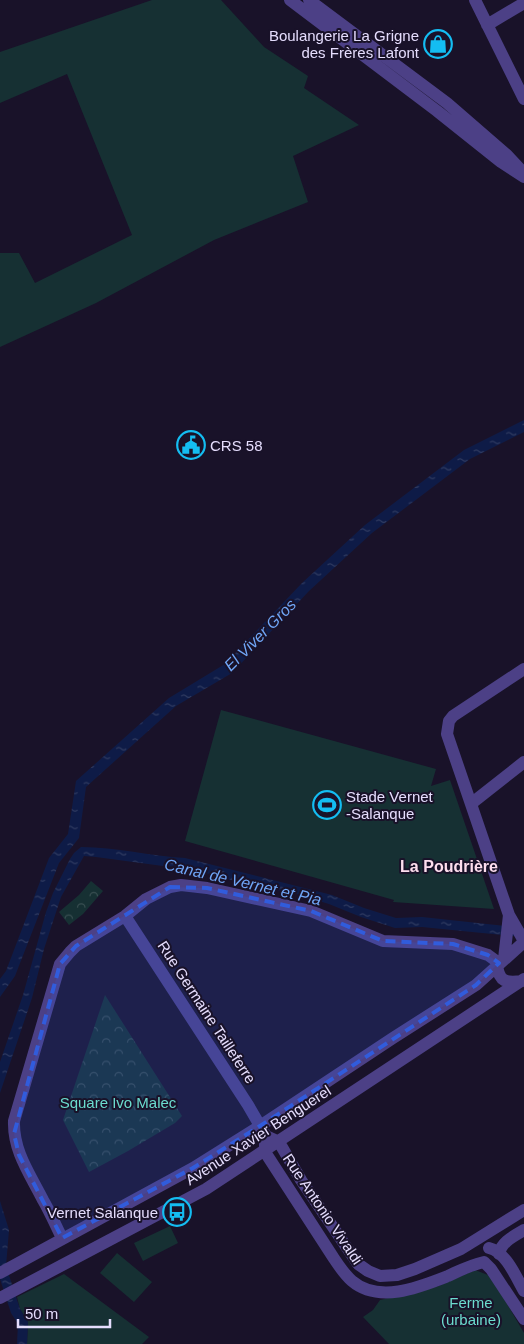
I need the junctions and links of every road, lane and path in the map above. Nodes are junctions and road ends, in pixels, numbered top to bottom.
1 (290, 0) edge
2 (309, 0) edge
3 (475, 0) edge
4 (524, 3) edge
5 (487, 25) junction
6 (524, 99) edge
7 (524, 175) edge
8 (524, 669) edge
9 (524, 762) edge
10 (472, 803) junction
11 (509, 915) junction
12 (125, 916) junction
13 (524, 942) edge
14 (507, 958) edge
15 (523, 980) edge
16 (263, 1131) junction
17 (279, 1142) junction
18 (265, 1152) junction
19 (524, 1210) edge
20 (524, 1230) edge
21 (62, 1238) junction
22 (476, 1240) junction
23 (494, 1251) junction
24 (484, 1262) junction
25 (0, 1273) edge
26 (524, 1291) edge
27 (0, 1298) edge
28 (524, 1319) edge

1 - 7 street
2 - 7 street
3 - 5 street
4 - 5 street
5 - 6 street
8 - 10 street
9 - 10 street
10 - 11 street
11 - 13 street
11 - 14 street
12 - 14 street
12 - 16 street, Rue Germaine Tailleferre
12 - 21 street
13 - 14 street, Avenue Xavier Benguerel
14 - 15 street, Avenue Xavier Benguerel
14 - 16 street, Avenue Xavier Benguerel
15 - 17 street, Avenue Xavier Benguerel
16 - 17 street, Rue Antonio Vivaldi
16 - 18 street, Rue Antonio Vivaldi
16 - 21 street, Avenue Xavier Benguerel
17 - 18 street, Avenue Xavier Benguerel
17 - 22 street, Rue Antonio Vivaldi
18 - 24 street, Rue Antonio Vivaldi
18 - 27 street, Avenue Xavier Benguerel
19 - 22 street, Rue Antonio Vivaldi
20 - 23 street
21 - 25 street, Avenue Xavier Benguerel
22 - 23 street
23 - 24 street
23 - 26 street
24 - 28 street

